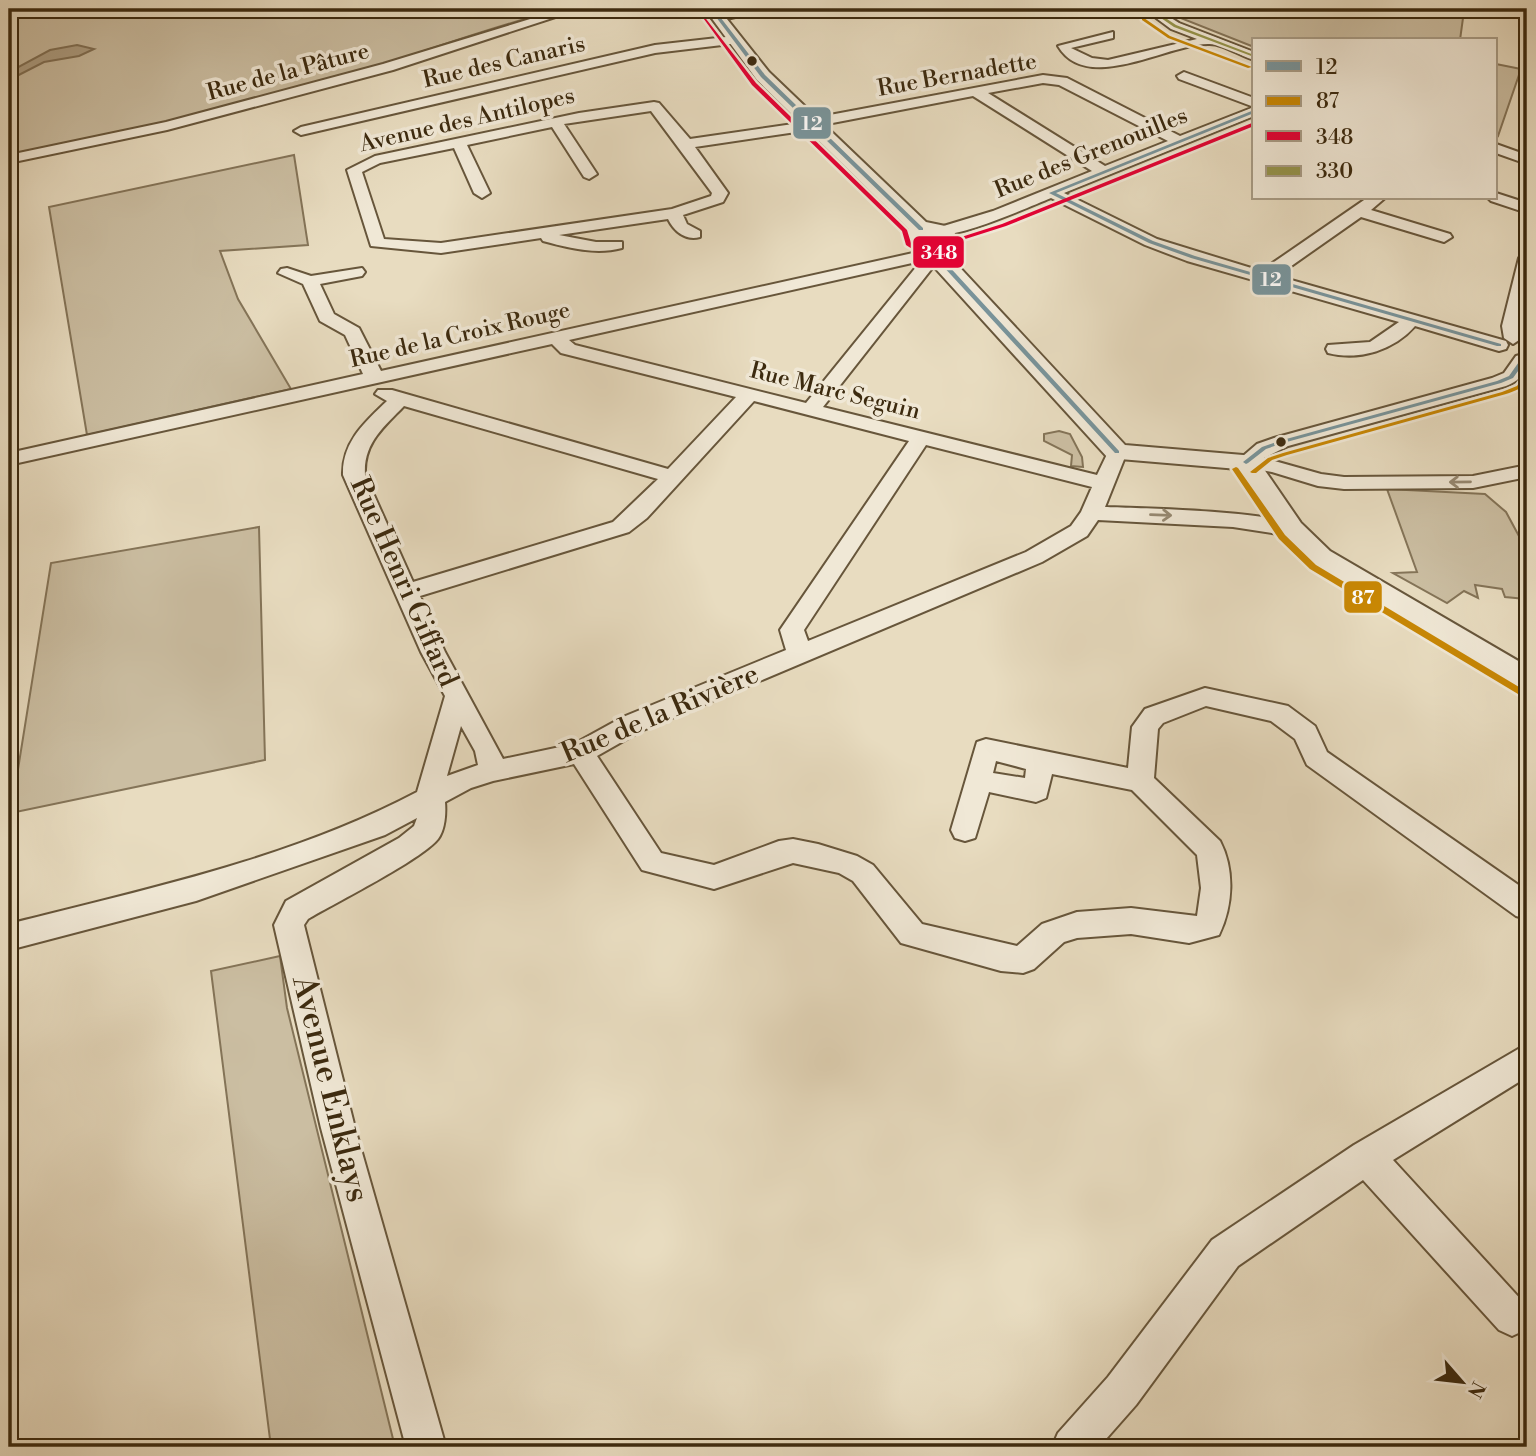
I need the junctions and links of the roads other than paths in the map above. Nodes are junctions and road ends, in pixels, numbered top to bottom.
1 (574, 9) edge
2 (764, 9) edge
3 (968, 9) edge
4 (998, 9) edge
5 (1150, 9) edge
6 (715, 13) edge
7 (1109, 35) dead end
8 (735, 40) junction
9 (1207, 40) junction
10 (1252, 55) edge
11 (1184, 76) dead end
12 (315, 86) junction
13 (976, 92) junction
14 (1252, 112) edge
15 (365, 115) junction
16 (556, 122) junction
17 (813, 125) junction
18 (301, 131) dead end
19 (1180, 141) junction
20 (459, 142) junction
21 (685, 144) junction
22 (1498, 149) edge
23 (9, 159) edge
24 (1527, 160) edge
25 (1104, 172) junction
26 (589, 174) dead end
27 (482, 193) dead end
28 (1052, 193) junction
29 (1498, 199) edge
30 (1374, 200) edge
31 (1527, 208) edge
32 (1359, 211) junction
33 (674, 213) junction
34 (530, 234) junction
35 (694, 234) dead end
36 (1444, 237) dead end
37 (616, 245) dead end
38 (933, 247) junction
39 (1527, 258) edge
40 (356, 272) dead end
41 (288, 273) dead end
42 (1264, 277) junction
43 (310, 281) junction
44 (1410, 321) junction
45 (557, 338) junction
46 (1335, 349) dead end
47 (1518, 349) edge
48 (370, 380) junction
49 (749, 395) junction
50 (400, 399) junction
51 (811, 410) junction
52 (921, 438) junction
53 (1117, 452) junction
54 (9, 459) edge
55 (1246, 462) junction
56 (1527, 471) edge
57 (673, 477) junction
58 (1106, 484) junction
59 (1093, 513) junction
60 (1292, 529) junction
61 (405, 593) junction
62 (800, 654) junction
63 (1527, 681) edge
64 (457, 697) junction
65 (581, 753) junction
66 (493, 771) junction
67 (1140, 782) junction
68 (433, 799) junction
69 (965, 830) dead end
70 (1527, 907) edge
71 (9, 937) edge
72 (1527, 1059) edge
73 (1366, 1157) junction
74 (1512, 1317) dead end
75 (426, 1447) edge
76 (1072, 1447) edge

1 - 12 street, Rue de la Pâture
2 - 6 street
3 - 4 street
5 - 9 street
6 - 8 street
7 - 9 street
8 - 15 street, Rue des Canaris
8 - 17 street
9 - 10 street
11 - 14 street
12 - 15 street
12 - 23 street, Rue de la Pâture
13 - 17 street, Rue Bernadette
13 - 19 street, Rue Bernadette
13 - 25 street
14 - 19 street, Rue des Grenouilles
15 - 18 street, Rue des Canaris
16 - 20 street, Avenue des Antilopes
16 - 21 street, Avenue des Antilopes
16 - 26 street
17 - 21 street
17 - 38 street
19 - 25 street, Rue des Grenouilles
20 - 27 street
20 - 34 street, Avenue des Antilopes
21 - 33 street, Avenue des Antilopes
22 - 24 street
25 - 28 street, Rue des Grenouilles
28 - 38 street, Rue des Grenouilles
28 - 42 street
29 - 31 street
30 - 32 street
32 - 36 street
32 - 42 street
33 - 34 street, Avenue des Antilopes
33 - 35 street
34 - 37 street, Avenue des Antilopes
38 - 45 street, Rue de la Croix Rouge
38 - 51 street
38 - 53 street
39 - 47 street
40 - 43 street
41 - 43 street
42 - 44 street
43 - 48 street
44 - 46 street
44 - 47 street
45 - 48 street, Rue de la Croix Rouge
45 - 49 street, Rue Marc Seguin
47 - 55 street
48 - 50 street
48 - 54 street, Rue de la Croix Rouge
49 - 51 street, Rue Marc Seguin
49 - 57 street
50 - 57 street
50 - 61 street, Rue Henri Giffard
51 - 52 street, Rue Marc Seguin
52 - 58 street, Rue Marc Seguin
52 - 62 street
53 - 55 street
53 - 58 street
56 -> 55 street
55 - 60 street
57 - 61 street
58 - 59 street
59 -> 60 street
59 - 62 street, Rue de la Rivière
60 - 63 street
61 - 64 street, Rue Henri Giffard
62 - 65 street, Rue de la Rivière
64 - 66 street, Rue Henri Giffard
64 - 68 street, Rue Henri Giffard
65 - 66 street, Rue de la Rivière
65 - 67 street
66 - 68 street, Rue de la Rivière
67 - 69 street
67 - 70 street
68 - 71 street, Rue de la Rivière
68 - 75 street, Avenue Enklays
72 - 73 street
73 - 74 street
73 - 76 street

